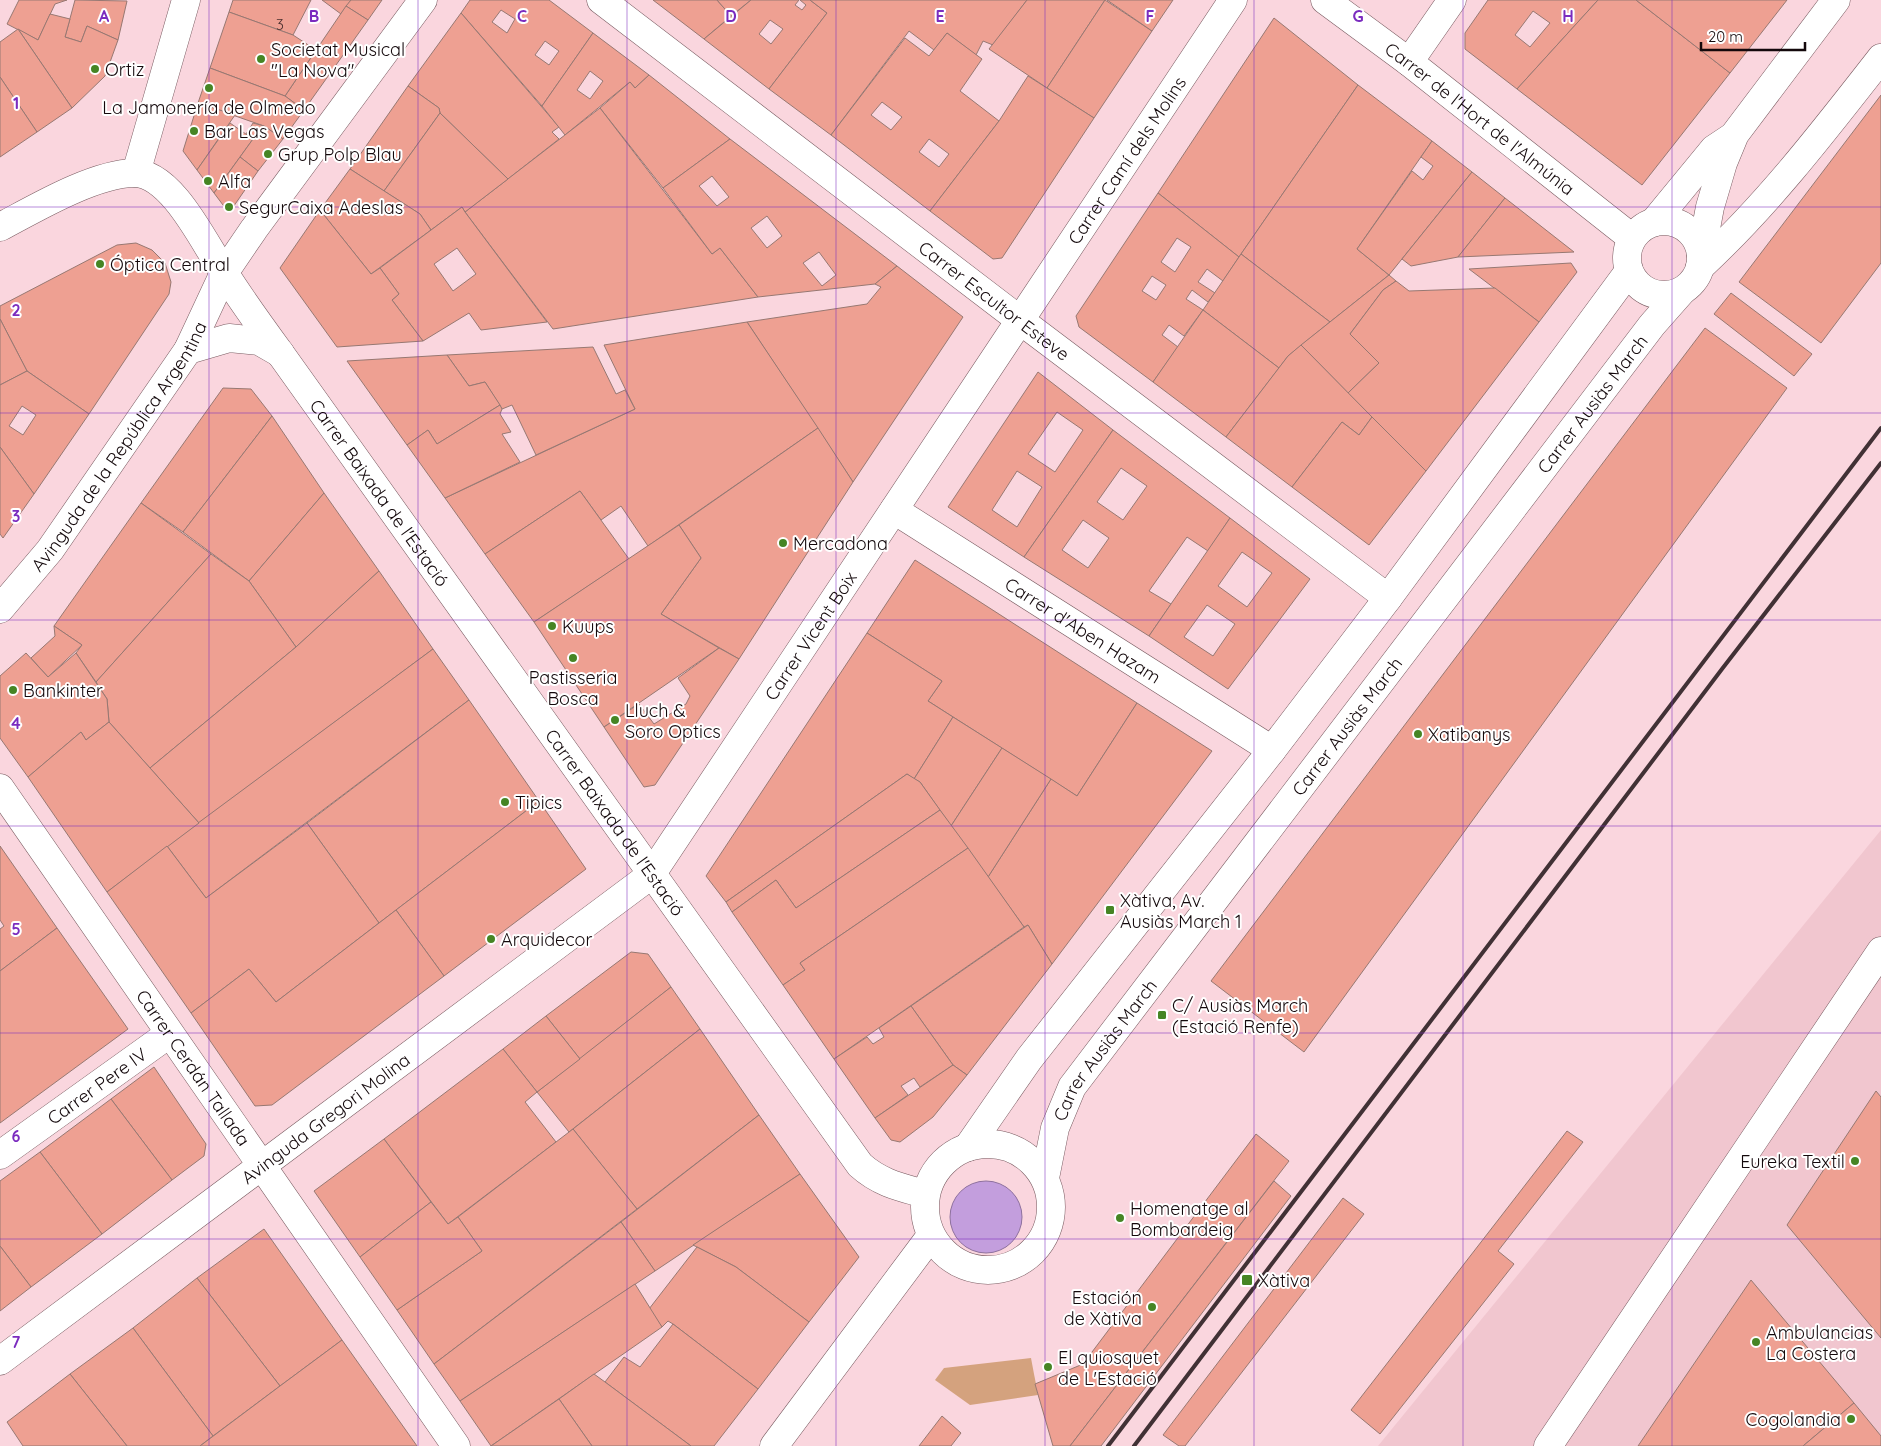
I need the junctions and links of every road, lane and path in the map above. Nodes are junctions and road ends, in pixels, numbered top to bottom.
1 (422, 0) edge
2 (601, 0) edge
3 (1233, 0) edge
4 (1325, 0) edge
5 (1452, 0) edge
6 (1836, 0) edge
7 (181, 7) edge
8 (1881, 58) edge
9 (1409, 62) junction
10 (1735, 134) junction
11 (136, 173) junction
12 (1654, 222) junction
13 (0, 227) edge
14 (1632, 238) junction
15 (1700, 261) junction
16 (1629, 271) junction
17 (224, 273) junction
18 (1682, 291) junction
19 (1021, 321) junction
20 (188, 350) junction
21 (280, 353) junction
22 (894, 510) junction
23 (1388, 598) junction
24 (0, 609) edge
25 (1272, 750) junction
26 (0, 788) edge
27 (651, 875) junction
28 (1881, 951) edge
29 (169, 1034) junction
30 (968, 1147) junction
31 (0, 1154) edge
32 (263, 1167) junction
33 (1045, 1178) junction
34 (925, 1194) junction
35 (930, 1237) junction
36 (0, 1362) edge
37 (456, 1446) edge
38 (774, 1446) edge
39 (1548, 1446) edge

1 - 17 street, Avinguda de la República Argentina
2 - 19 street, Carrer Escultor Esteve
3 - 19 street, Carrer Camí dels Molins
4 - 9 street, Carrer de l'Hort de l'Almúnia
5 - 9 street
6 - 10 street
7 - 11 street
8 - 15 street
9 - 14 street, Carrer de l'Hort de l'Almúnia
10 - 12 street
10 - 15 street
11 - 13 street
11 - 17 street, Carrer Baixada de l'Estació
12 - 14 street
12 - 15 street
14 - 16 street
15 - 18 street
16 - 18 street
16 - 23 street
17 - 20 street, Avinguda de la República Argentina
17 - 21 street, Carrer Baixada de l'Estació
18 - 33 street, Carrer Ausiàs March
19 - 22 street, Carrer Vicent Boix
19 - 23 street, Carrer Escultor Esteve
20 - 21 street
20 - 24 street, Avinguda de la República Argentina
21 - 27 street, Carrer Baixada de l'Estació
22 - 25 street, Carrer d'Aben Hazam
22 - 27 street, Carrer Vicent Boix
23 - 25 street
25 - 30 street
26 - 29 street, Carrer Cerdán Tallada
27 - 32 street, Avinguda Gregori Molina
27 - 34 street, Carrer Baixada de l'Estació
28 - 39 street
29 - 31 street, Carrer Pere IV
29 - 32 street, Carrer Cerdán Tallada
30 - 33 street
30 - 34 street
32 - 36 street, Avinguda Gregori Molina
32 - 37 street, Carrer Cerdán Tallada
33 - 35 street
34 - 35 street
35 - 38 street

